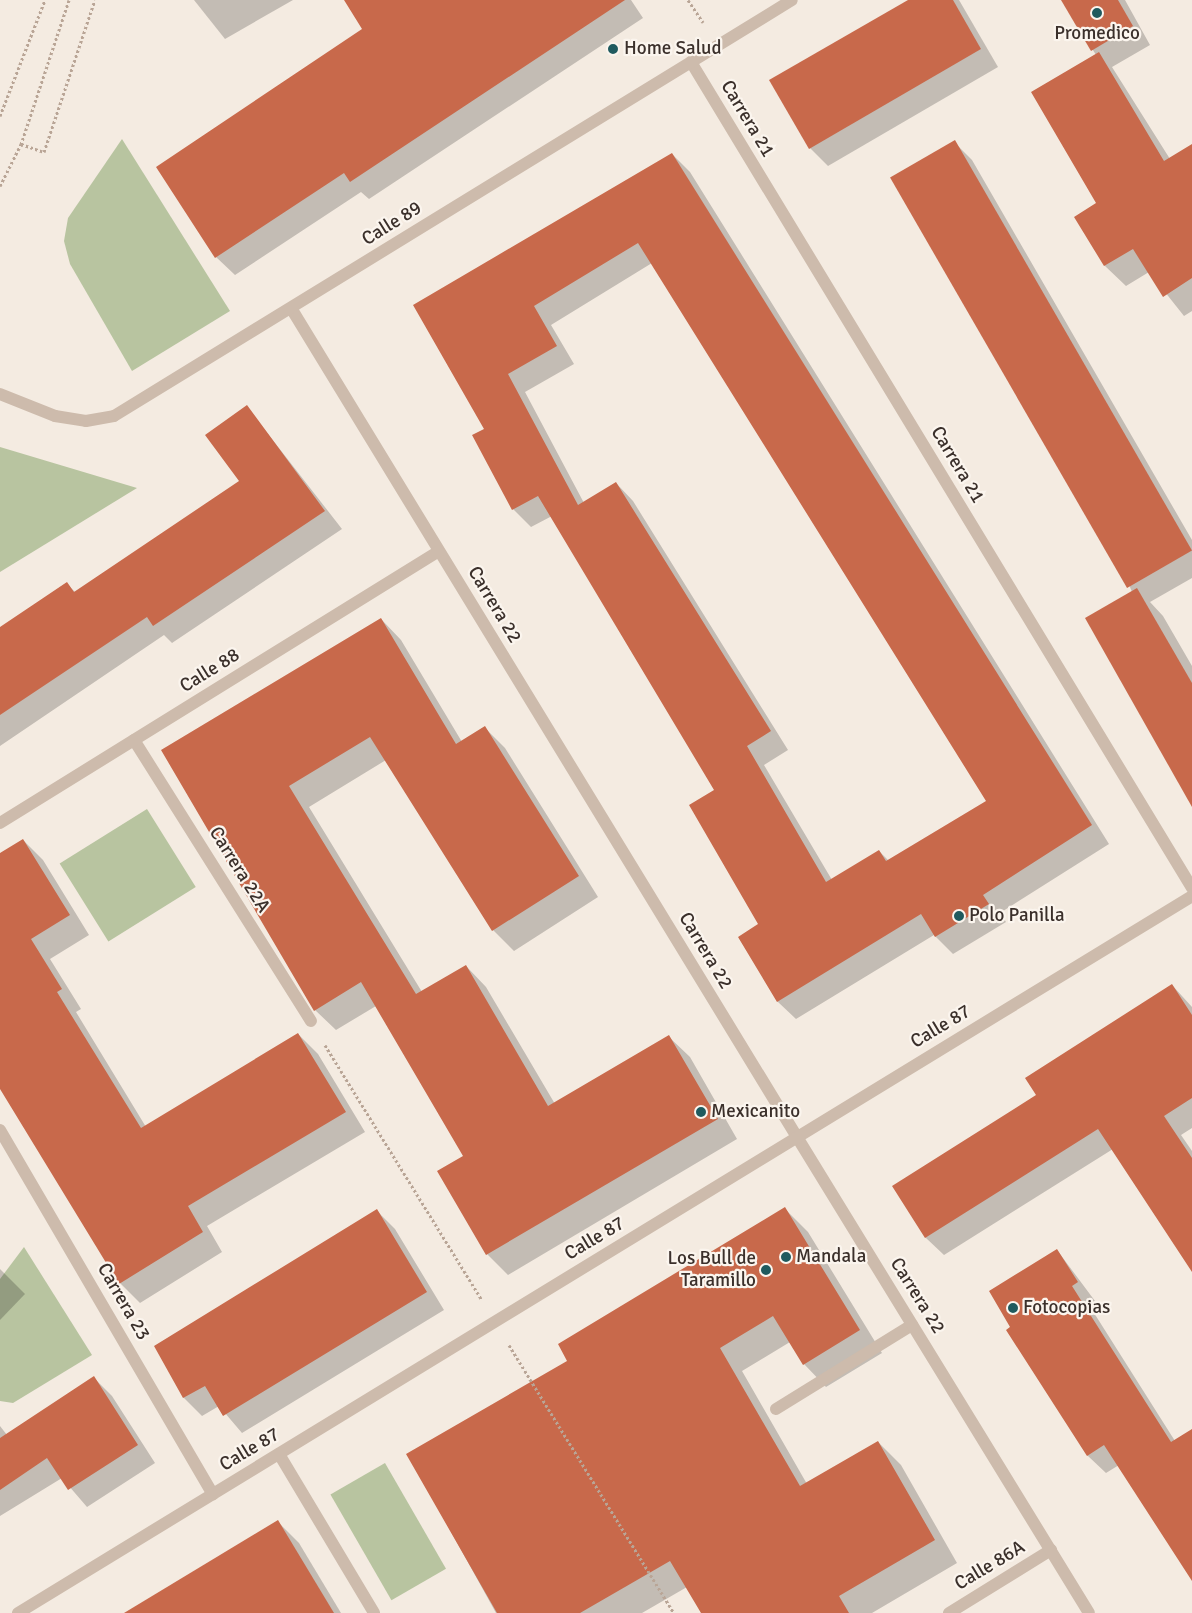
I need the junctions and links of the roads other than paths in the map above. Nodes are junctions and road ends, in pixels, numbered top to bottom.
1 (792, 0) edge
2 (691, 62) junction
3 (291, 308) junction
4 (0, 394) edge
5 (439, 551) junction
6 (134, 740) junction
7 (0, 823) edge
8 (1192, 888) edge
9 (1192, 896) edge
10 (311, 1021) dead end
11 (0, 1130) edge
12 (797, 1137) junction
13 (912, 1325) junction
14 (776, 1409) dead end
15 (279, 1454) junction
16 (212, 1494) junction
17 (1051, 1550) junction
18 (18, 1613) edge
19 (374, 1613) edge
20 (948, 1613) edge
21 (1089, 1613) edge

1 - 2 street, Calle 89
2 - 3 street, Calle 89
2 - 8 street, Carrera 21
3 - 4 street, Calle 89
3 - 5 street, Carrera 22
5 - 6 street, Calle 88
5 - 12 street, Carrera 22
6 - 7 street, Calle 88
6 - 10 street, Carrera 22A
9 - 12 street, Calle 87
11 - 16 street, Carrera 23
12 - 13 street, Carrera 22
12 - 15 street, Calle 87
13 - 14 street
13 - 17 street, Carrera 22
15 - 16 street, Calle 87
15 - 19 street
16 - 18 street, Calle 87
17 - 20 street, Calle 86A
17 - 21 street, Carrera 22

